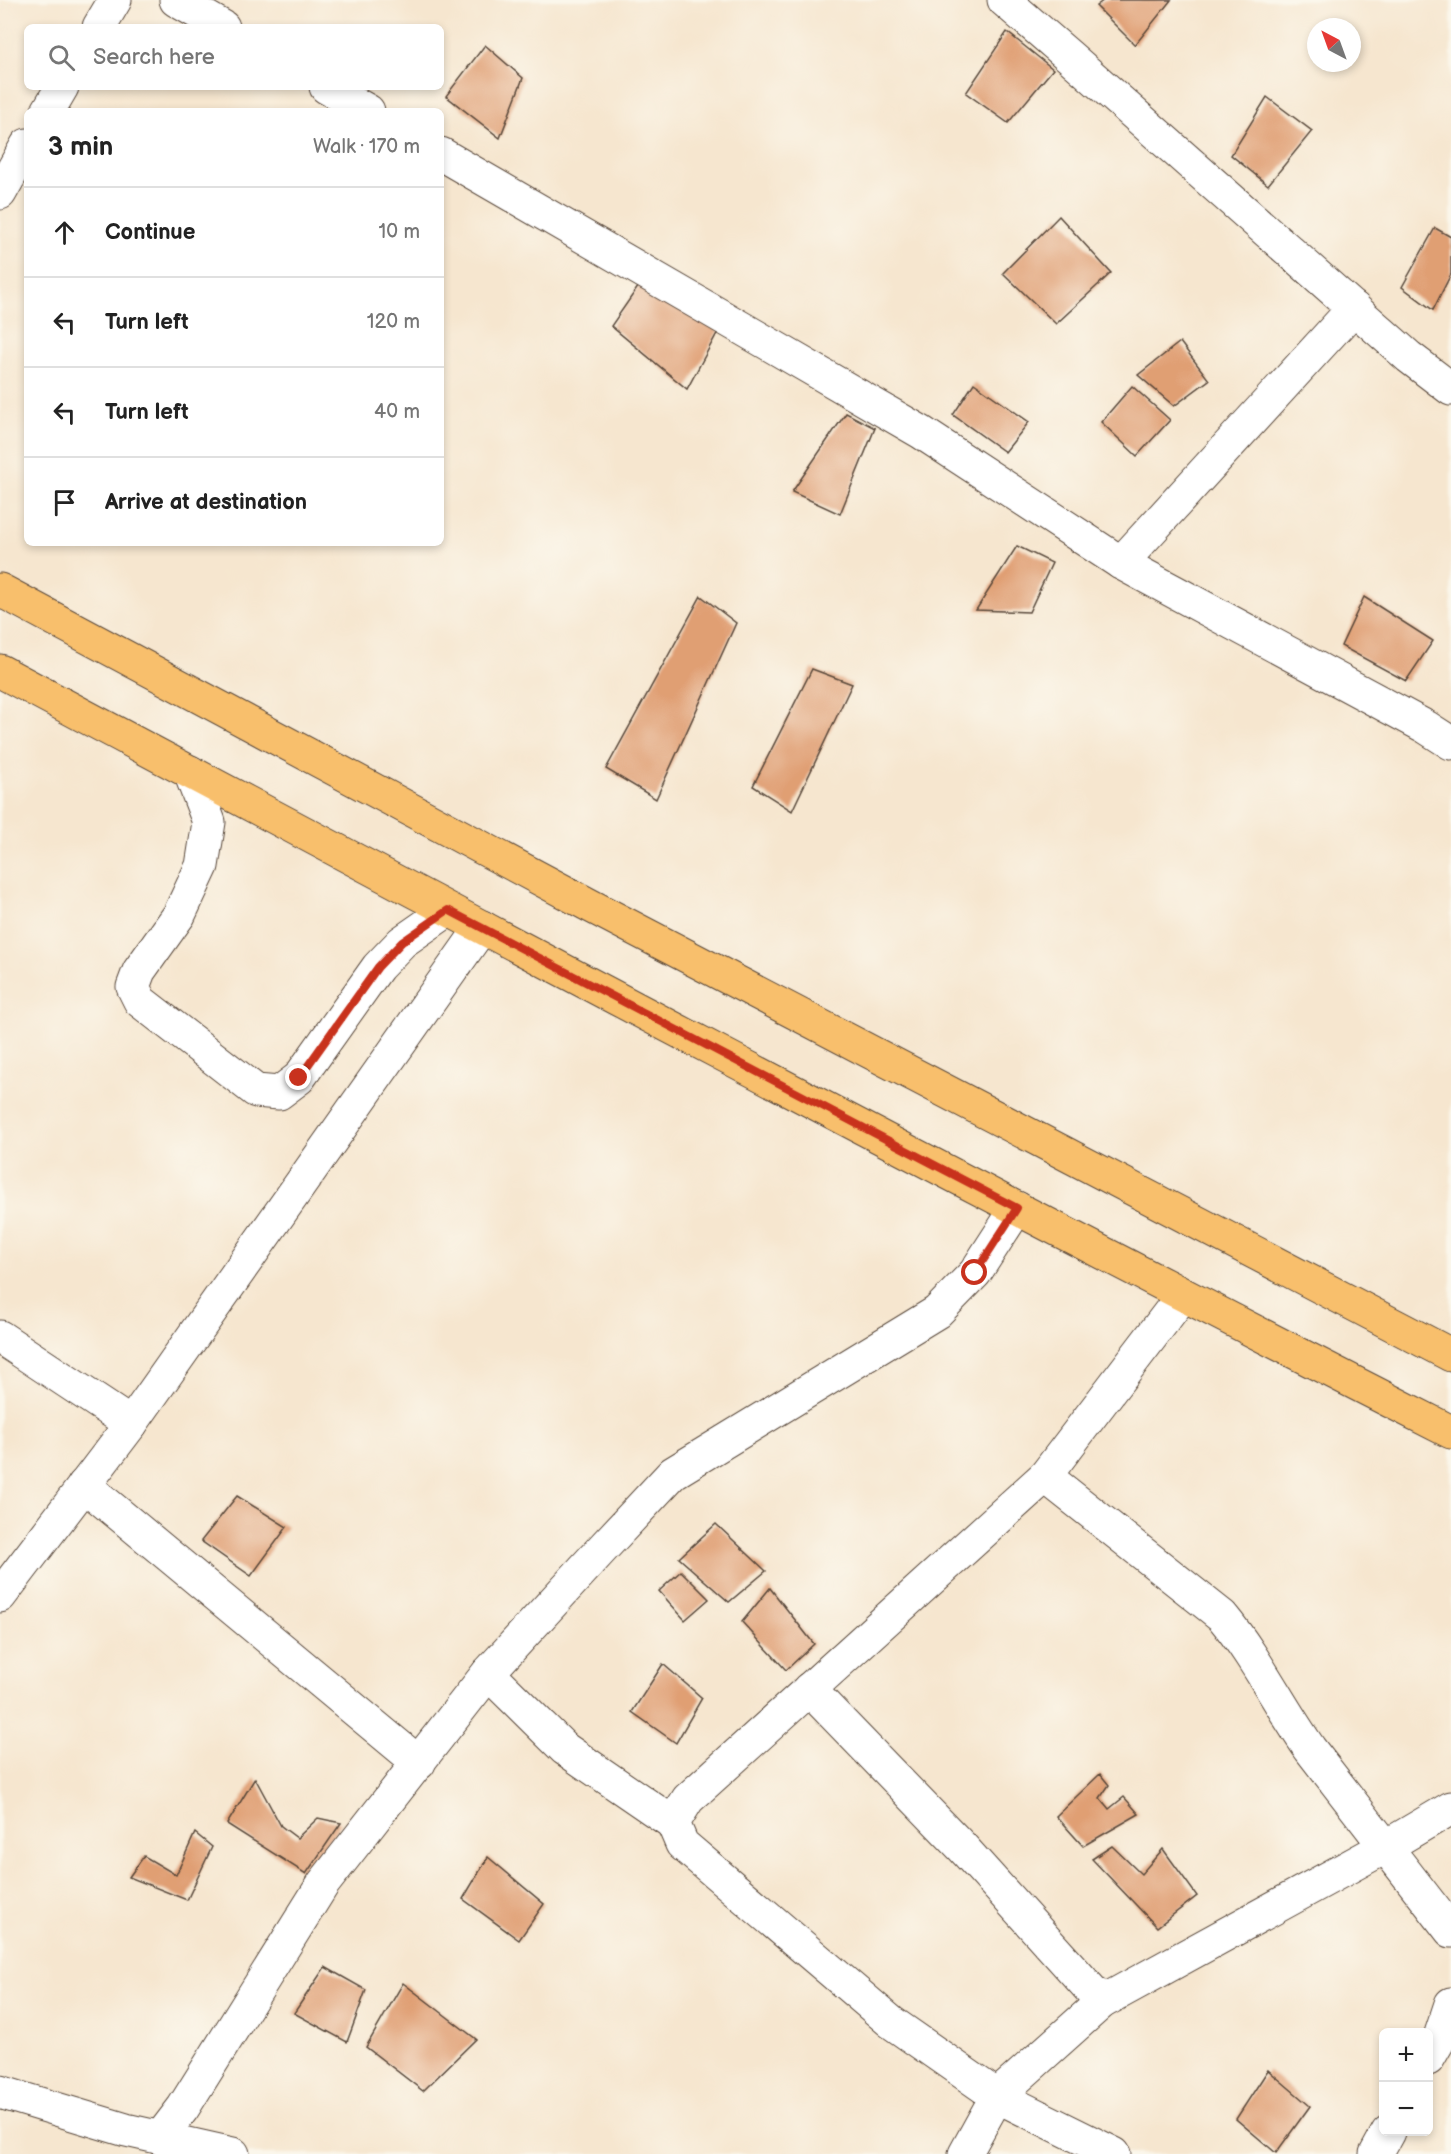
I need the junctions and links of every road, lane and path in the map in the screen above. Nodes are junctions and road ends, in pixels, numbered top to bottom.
1 (115, 0) edge
2 (176, 0) edge
3 (1004, 0) edge
4 (101, 24) edge
5 (218, 24) edge
6 (60, 90) edge
7 (331, 90) edge
8 (50, 108) edge
9 (363, 108) edge
10 (24, 150) edge
11 (444, 156) edge
12 (0, 193) edge
13 (1354, 308) junction
14 (1451, 389) edge
15 (1121, 563) junction
16 (0, 590) edge
17 (0, 670) edge
18 (1451, 742) edge
19 (190, 772) junction
20 (448, 910) junction
21 (482, 927) junction
22 (1017, 1208) junction
23 (1183, 1295) junction
24 (0, 1337) edge
25 (1451, 1355) edge
26 (131, 1424) junction
27 (1451, 1432) edge
28 (1045, 1476) junction
29 (84, 1485) junction
30 (0, 1596) edge
31 (488, 1673) junction
32 (809, 1689) junction
33 (419, 1764) junction
34 (1451, 1808) edge
35 (674, 1823) junction
36 (1385, 1847) junction
37 (1451, 1931) edge
38 (1102, 2002) junction
39 (1451, 2004) edge
40 (1433, 2050) edge
41 (0, 2092) edge
42 (997, 2096) junction
43 (1386, 2136) edge
44 (160, 2138) junction
45 (233, 2154) edge
46 (965, 2154) edge
47 (1114, 2154) edge
48 (1376, 2154) edge

1 - 4 street
2 - 5 street
3 - 13 street
6 - 8 street
7 - 9 street
10 - 12 street
11 - 15 street
13 - 14 street
13 - 15 street
15 - 18 street
16 - 25 main road
17 - 19 main road
19 - 20 main road
19 - 20 street
20 - 21 main road
21 - 22 main road
21 - 26 street
22 - 23 main road
22 - 31 street
23 - 27 main road
23 - 28 street
24 - 26 street
26 - 29 street
28 - 32 street
28 - 36 street
29 - 30 street
29 - 33 street
31 - 33 street
31 - 35 street
32 - 35 street
32 - 38 street
33 - 44 street
34 - 36 street
35 - 42 street
36 - 37 street
36 - 38 street
38 - 42 street
39 - 40 street
41 - 44 street
42 - 46 street
42 - 47 street
43 - 48 street
44 - 45 street

